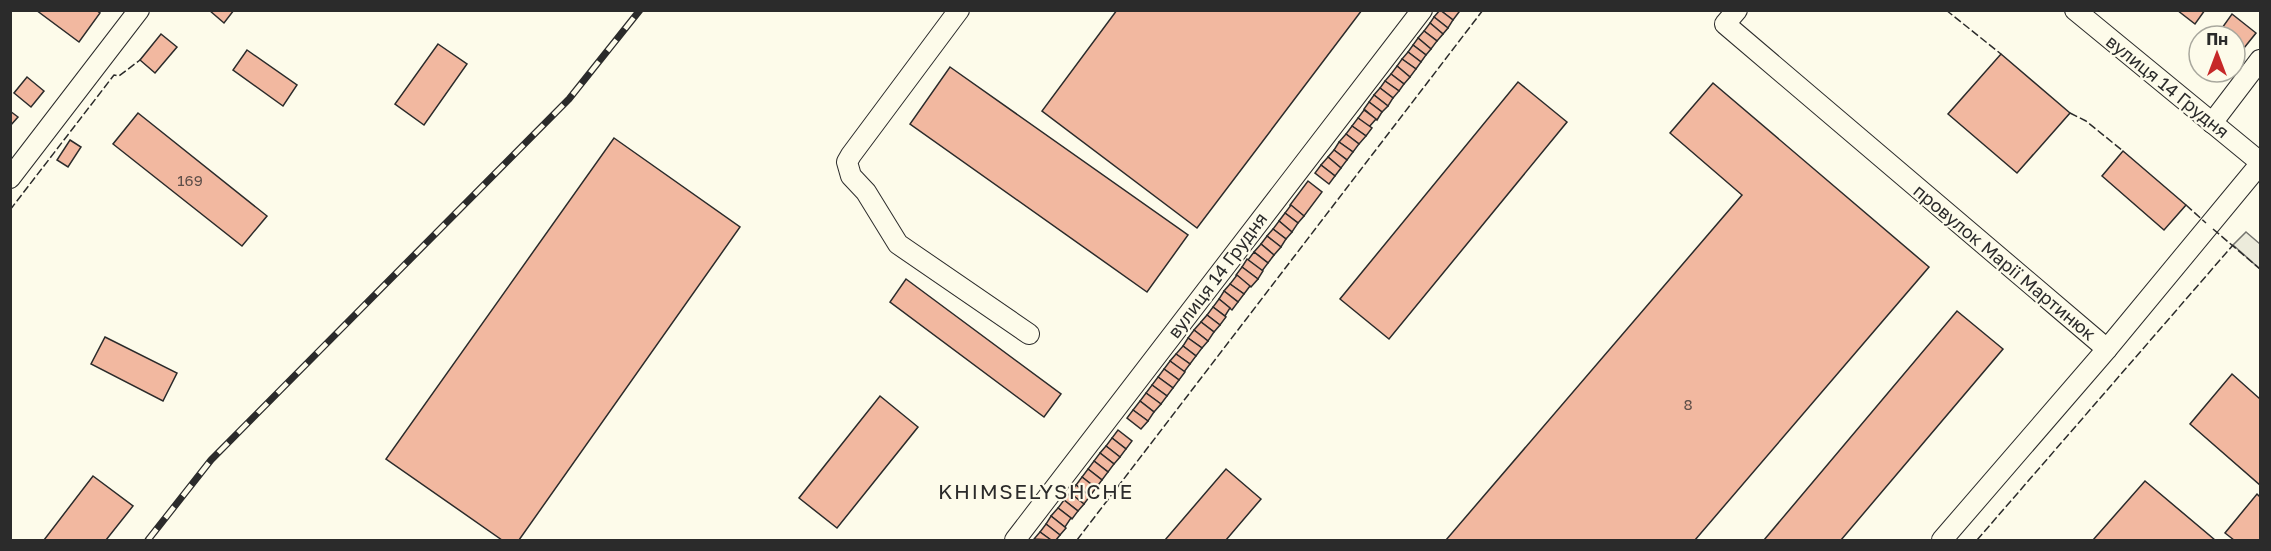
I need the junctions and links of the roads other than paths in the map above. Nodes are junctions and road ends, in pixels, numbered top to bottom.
1 (139, 10) edge
2 (959, 10) edge
3 (1422, 10) edge
4 (1737, 10) edge
5 (2075, 10) edge
6 (2260, 60) edge
7 (2212, 123) junction
8 (2260, 163) edge
9 (10, 178) edge
10 (1029, 334) dead end
11 (2107, 349) junction
12 (1015, 540) edge
13 (1942, 540) edge

1 - 9 street
2 - 10 street
3 - 12 street, вулиця 14 Грудня
4 - 11 street, провулок Марії Мартинюк
5 - 7 street, вулиця 14 Грудня
6 - 7 street
7 - 8 street, вулиця 14 Грудня
8 - 11 street
11 - 13 street, провулок Марії Мартинюк

